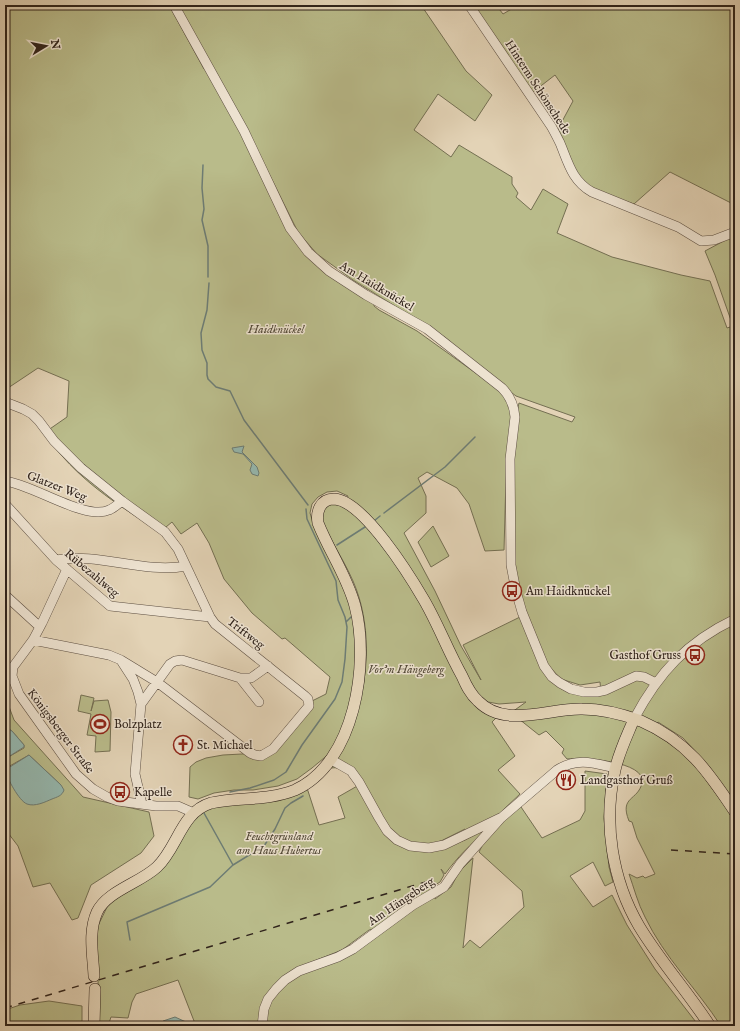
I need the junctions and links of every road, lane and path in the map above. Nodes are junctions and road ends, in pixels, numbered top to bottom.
1 (174, 5) edge
2 (469, 5) edge
3 (735, 232) edge
4 (5, 402) edge
5 (5, 481) edge
6 (122, 501) junction
7 (5, 504) edge
8 (56, 560) junction
9 (186, 566) junction
10 (67, 569) junction
11 (5, 595) edge
12 (210, 617) junction
13 (735, 619) edge
14 (40, 627) junction
15 (33, 640) junction
16 (121, 660) junction
17 (268, 666) junction
18 (240, 678) junction
19 (157, 682) junction
20 (656, 683) junction
21 (259, 702) dead end
22 (141, 704) junction
23 (634, 719) junction
24 (330, 759) junction
25 (615, 768) junction
26 (142, 804) junction
27 (735, 812) edge
28 (194, 813) junction
29 (501, 818) junction
30 (94, 976) dead end
31 (95, 989) dead end
32 (94, 1026) edge
33 (262, 1026) edge
34 (710, 1026) edge

1 - 20 street, Am Haidknückel
2 - 3 street, Hinterm Schönschede
4 - 6 street, Triftweg
5 - 6 street, Glatzer Weg
6 - 9 street, Triftweg
7 - 8 street, Rübezahlweg
8 - 9 street
8 - 10 street, Rübezahlweg
9 - 12 street, Triftweg
10 - 12 street, Rübezahlweg
10 - 14 street, Königsberger Straße
11 - 14 street
12 - 17 street, Triftweg
13 - 20 street
14 - 15 street, Königsberger Straße
15 - 16 street
15 - 26 street, Königsberger Straße
16 - 19 street
16 - 22 street
17 - 18 street
17 - 19 street, Triftweg
18 - 19 street
18 - 21 street
19 - 22 street
20 - 23 street
22 - 26 street
23 - 24 main road
23 - 25 main road
23 - 27 main road
24 - 28 main road
24 - 29 street
25 - 29 street, Am Hängeberg
25 - 34 main road
26 - 28 street, Königsberger Straße
28 - 30 main road
29 - 33 street, Am Hängeberg
31 - 32 main road

